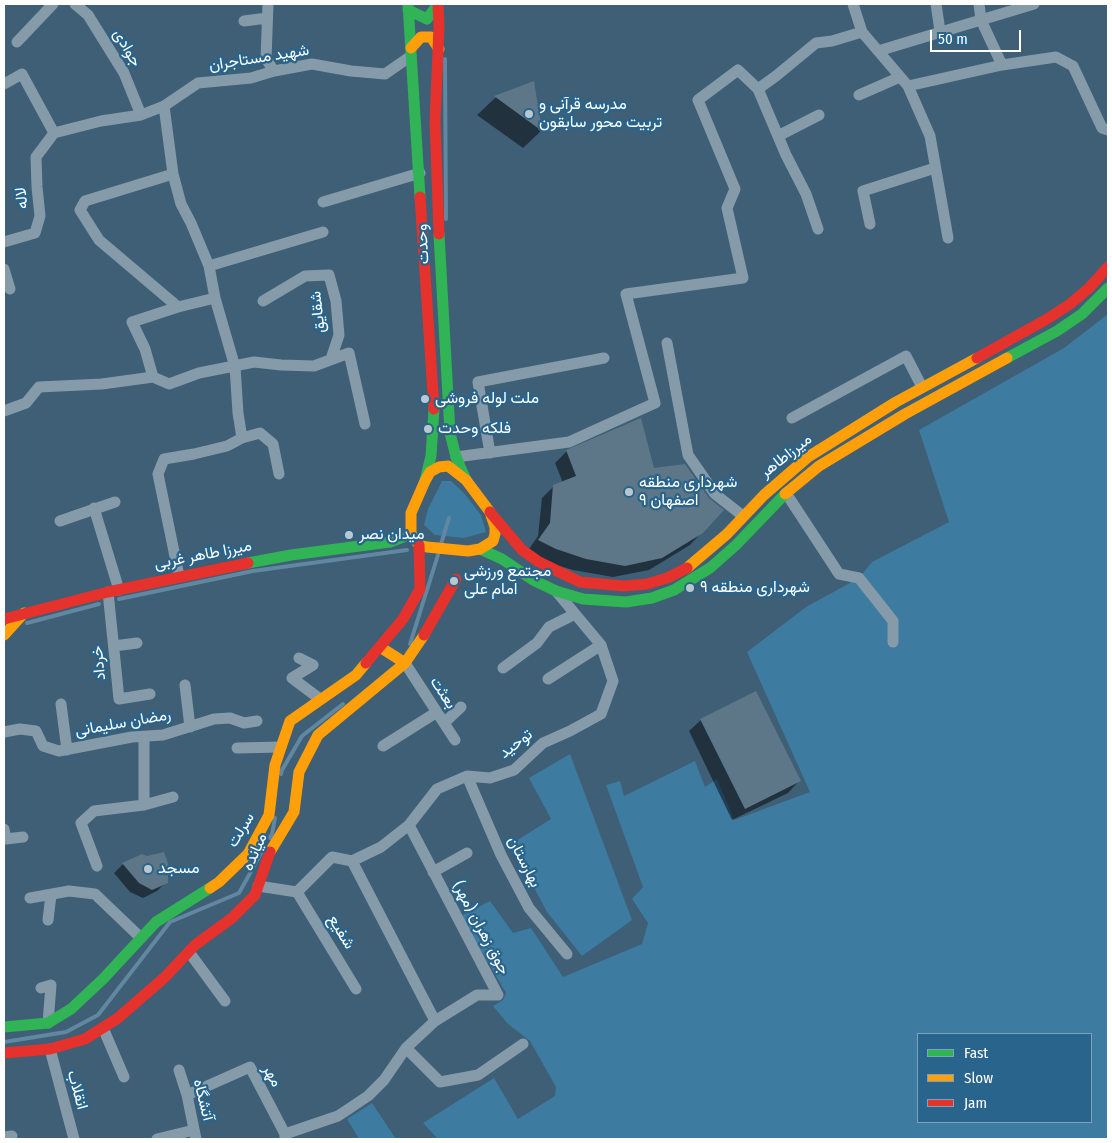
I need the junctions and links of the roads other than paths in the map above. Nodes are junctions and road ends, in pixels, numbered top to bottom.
1 (53, 4) edge
2 (75, 4) edge
3 (268, 4) edge
4 (438, 4) edge
5 (853, 4) edge
6 (936, 4) edge
7 (979, 4) edge
8 (1034, 4) edge
9 (408, 7) edge
10 (1002, 8) edge
11 (268, 18) junction
12 (981, 20) junction
13 (244, 21) dead end
14 (940, 31) junction
15 (862, 32) junction
16 (17, 42) dead end
17 (438, 49) junction
18 (878, 51) junction
19 (411, 52) junction
20 (1002, 65) junction
21 (274, 71) junction
22 (900, 77) junction
23 (4, 84) edge
24 (908, 86) junction
25 (758, 89) junction
26 (859, 95) dead end
27 (164, 106) junction
28 (141, 115) junction
29 (820, 115) dead end
30 (1108, 130) edge
31 (54, 133) junction
32 (778, 136) junction
33 (935, 168) junction
34 (420, 173) junction
35 (172, 174) junction
36 (323, 202) dead end
37 (870, 224) dead end
38 (818, 229) dead end
39 (323, 232) dead end
40 (948, 238) dead end
41 (4, 242) edge
42 (209, 266) junction
43 (1108, 267) edge
44 (4, 269) edge
45 (1108, 288) edge
46 (10, 289) dead end
47 (215, 298) junction
48 (263, 301) dead end
49 (178, 307) junction
50 (667, 343) dead end
51 (604, 358) dead end
52 (330, 359) junction
53 (235, 367) junction
54 (153, 377) junction
55 (922, 388) junction
56 (4, 411) edge
57 (792, 418) dead end
58 (365, 424) dead end
59 (242, 438) junction
60 (490, 453) junction
61 (456, 457) junction
62 (279, 474) dead end
63 (466, 480) junction
64 (425, 481) junction
65 (786, 493) junction
66 (115, 502) dead end
67 (94, 508) junction
68 (490, 512) junction
69 (743, 516) junction
70 (60, 521) dead end
71 (411, 534) junction
72 (419, 545) junction
73 (480, 549) junction
74 (179, 576) junction
75 (456, 579) dead end
76 (113, 591) junction
77 (424, 591) junction
78 (556, 591) junction
79 (445, 599) junction
80 (24, 612) junction
81 (575, 614) junction
82 (4, 619) edge
83 (4, 635) edge
84 (893, 642) dead end
85 (137, 643) dead end
86 (601, 645) junction
87 (114, 646) junction
88 (380, 647) junction
89 (299, 658) dead end
90 (401, 661) junction
91 (503, 668) dead end
92 (548, 678) dead end
93 (186, 685) dead end
94 (150, 694) dead end
95 (320, 699) junction
96 (61, 704) dead end
97 (461, 707) dead end
98 (437, 712) junction
99 (257, 721) dead end
100 (444, 723) junction
101 (190, 727) junction
102 (4, 732) edge
103 (144, 737) junction
104 (455, 740) dead end
105 (383, 746) dead end
106 (281, 747) junction
107 (237, 748) dead end
108 (67, 750) junction
109 (467, 776) junction
110 (173, 797) dead end
111 (144, 805) junction
112 (409, 825) junction
113 (4, 829) edge
114 (23, 838) dead end
115 (467, 853) dead end
116 (352, 861) junction
117 (97, 866) dead end
118 (434, 872) junction
119 (258, 886) junction
120 (297, 892) junction
121 (51, 895) junction
122 (30, 898) dead end
123 (48, 920) dead end
124 (141, 938) junction
125 (189, 952) junction
126 (568, 954) dead end
127 (41, 988) dead end
128 (356, 989) dead end
129 (225, 1001) dead end
130 (435, 1021) junction
131 (48, 1023) junction
132 (4, 1027) edge
133 (103, 1028) junction
134 (523, 1044) dead end
135 (406, 1048) junction
136 (50, 1049) junction
137 (4, 1053) edge
138 (179, 1070) dead end
139 (124, 1077) dead end
140 (186, 1095) junction
141 (195, 1135) edge
142 (285, 1137) edge
143 (74, 1139) edge
144 (157, 1139) edge

1 - 16 street
2 - 28 street, جوادی
3 - 11 street
4 - 9 main road
4 - 17 main road, وحدت
5 - 15 street
6 - 14 street
7 - 12 street
8 - 10 street
9 - 19 main road, وحدت
10 - 12 street
11 - 13 street
11 - 21 street
12 - 14 street
12 - 20 street
14 - 18 street
15 - 18 street
15 - 25 street
17 - 19 main road
17 - 61 main road, وحدت
18 - 22 street
19 - 21 street, شهید مستاجران
19 - 34 main road, وحدت
20 - 24 street
20 - 30 street
21 - 27 street, شهید مستاجران
22 - 24 street
22 - 26 street
23 - 31 street
24 - 33 street
25 - 32 street
25 - 60 street
27 - 28 street, شهید مستاجران
27 - 35 street
28 - 31 street, شهید مستاجران
29 - 32 street
31 - 41 street, لاله
32 - 38 street
33 - 37 street
33 - 40 street
34 - 36 street
34 - 64 main road, وحدت
35 - 42 street
35 - 49 street
39 - 42 street
42 - 47 street
43 - 55 main road, میرزاطاهر
44 - 46 street
45 - 65 main road, میرزاطاهر
47 - 49 street
47 - 53 street
48 - 52 street, شقایق
49 - 54 street
50 - 69 street
51 - 60 street
52 - 53 street
52 - 58 street
53 - 54 street
53 - 59 street
54 - 56 street
55 - 57 street
55 - 69 main road, میرزاطاهر
59 - 62 street
59 - 74 street
60 - 61 street
61 - 63 main road, وحدت
63 - 64 main road
63 - 68 main road
64 - 71 main road
65 - 78 main road, میرزاطاهر
65 - 84 street
66 - 67 street
67 - 70 street
67 - 76 street, خرداد
68 - 69 main road, میرزاطاهر
68 - 73 main road
71 - 72 main road
71 - 74 main road, میرزا طاهر غربی
72 - 73 main road
72 - 77 main road
73 - 78 main road, میرزاطاهر
74 - 76 main road, میرزا طاهر غربی
75 - 79 main road, میانده
76 - 80 main road, میرزا طاهر غربی
76 - 87 street, خرداد
77 - 79 main road
77 - 88 main road, سرلت
78 - 81 street, توحید
79 - 90 main road, میانده
80 - 82 main road, میرزا طاهر غربی
80 - 83 main road
81 - 86 street, توحید
81 - 91 street
85 - 87 street
86 - 92 street
86 - 109 street, توحید
87 - 94 street, خرداد
88 - 90 main road
88 - 95 main road, سرلت
89 - 95 street
90 - 98 street, بعثت
90 - 119 main road, میانده
93 - 101 street
95 - 106 main road, سرلت
96 - 108 street
97 - 100 street
98 - 100 street, بعثت
98 - 105 street
99 - 101 street, رمضان سلیمانی
100 - 104 street, بعثت
101 - 103 street, رمضان سلیمانی
102 - 108 street, رمضان سلیمانی
103 - 108 street, رمضان سلیمانی
103 - 111 street
106 - 107 street
106 - 124 main road, سرلت
109 - 112 street, توحید
109 - 126 street, بهارستان
110 - 111 street
111 - 117 street
112 - 116 street, توحید
112 - 118 street, جوق زهران (مهر)
113 - 114 street
115 - 118 street
116 - 120 street, توحید
116 - 130 street
118 - 130 street, جوق زهران (مهر)
119 - 120 street
119 - 125 main road, میانده
120 - 128 street, شفیع
121 - 122 street
121 - 123 street
121 - 124 street
124 - 131 main road, سرلت
125 - 129 street
125 - 133 main road, میانده
127 - 131 street
130 - 135 street, جوق زهران (مهر)
131 - 132 main road, سرلت
133 - 136 main road, میانده
133 - 139 street
134 - 135 street
135 - 142 street, جوق زهران (مهر)
136 - 137 main road, میانده
136 - 143 street, انقلاب
138 - 140 street, آتشگاه
140 - 141 street, آتشگاه
140 - 142 street, مهر
141 - 144 street

